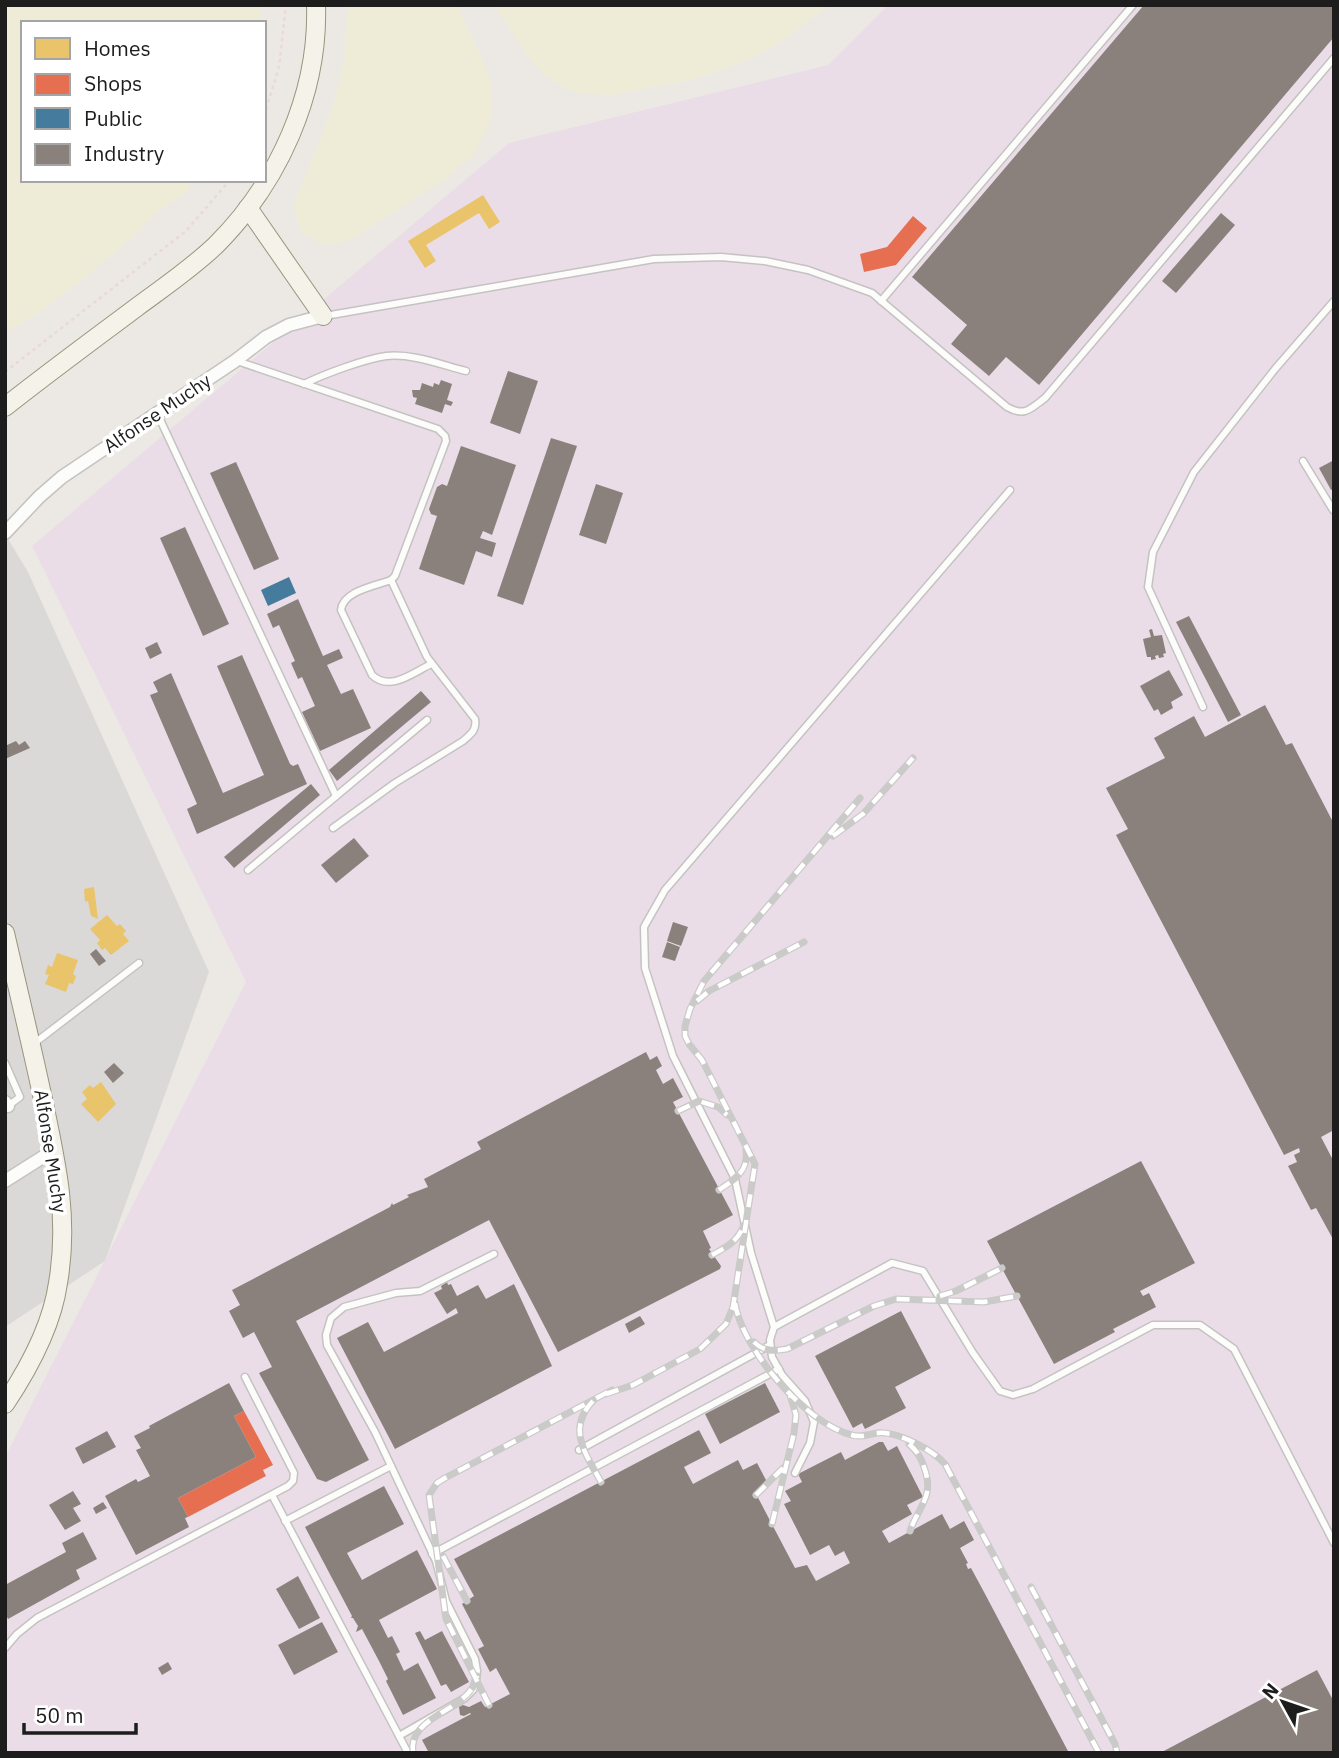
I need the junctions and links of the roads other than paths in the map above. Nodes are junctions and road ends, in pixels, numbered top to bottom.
1 (316, 5) edge
2 (1133, 5) edge
3 (1334, 58) edge
4 (266, 180) edge
5 (265, 182) edge
6 (248, 208) junction
7 (881, 301) junction
8 (1334, 301) edge
9 (323, 316) junction
10 (235, 361) junction
11 (466, 370) dead end
12 (304, 384) junction
13 (5, 408) edge
14 (157, 413) junction
15 (1303, 461) dead end
16 (1010, 490) dead end
17 (1334, 510) edge
18 (5, 533) edge
19 (391, 580) junction
20 (431, 664) junction
21 (1203, 707) dead end
22 (427, 720) dead end
23 (336, 796) junction
24 (333, 828) dead end
25 (248, 870) dead end
26 (5, 933) edge
27 (139, 963) dead end
28 (31, 1045) junction
29 (5, 1063) edge
30 (6, 1104) edge
31 (54, 1150) junction
32 (5, 1181) edge
33 (494, 1254) dead end
34 (774, 1326) junction
35 (770, 1345) junction
36 (779, 1369) junction
37 (245, 1377) dead end
38 (5, 1404) edge
39 (579, 1450) dead end
40 (391, 1466) junction
41 (795, 1473) dead end
42 (272, 1495) junction
43 (285, 1521) junction
44 (1334, 1543) edge
45 (432, 1554) junction
46 (5, 1648) edge
47 (400, 1735) junction
48 (408, 1753) edge

1 - 4 main road
2 - 7 lane
3 - 7 lane
5 - 6 main road
6 - 9 main road
6 - 13 main road
7 - 9 lane
8 - 21 lane
9 - 10 street, Alfonse Muchy
10 - 12 lane
10 - 14 street, Alfonse Muchy
11 - 12 lane
12 - 19 lane
14 - 18 street, Alfonse Muchy
14 - 23 lane
15 - 17 lane
16 - 34 lane
19 - 20 lane
19 - 20 lane
20 - 24 lane
22 - 23 lane
23 - 25 lane
26 - 28 main road, Alfonse Muchy
27 - 28 lane
28 - 31 main road, Alfonse Muchy
29 - 30 lane
31 - 32 street
31 - 38 main road, Alfonse Muchy
33 - 40 lane
34 - 35 lane
34 - 44 lane
35 - 36 lane
35 - 39 lane
36 - 41 lane
36 - 45 lane
37 - 42 lane
40 - 43 lane
40 - 45 lane
42 - 43 lane
42 - 46 lane
43 - 47 lane
45 - 47 lane
47 - 48 lane

